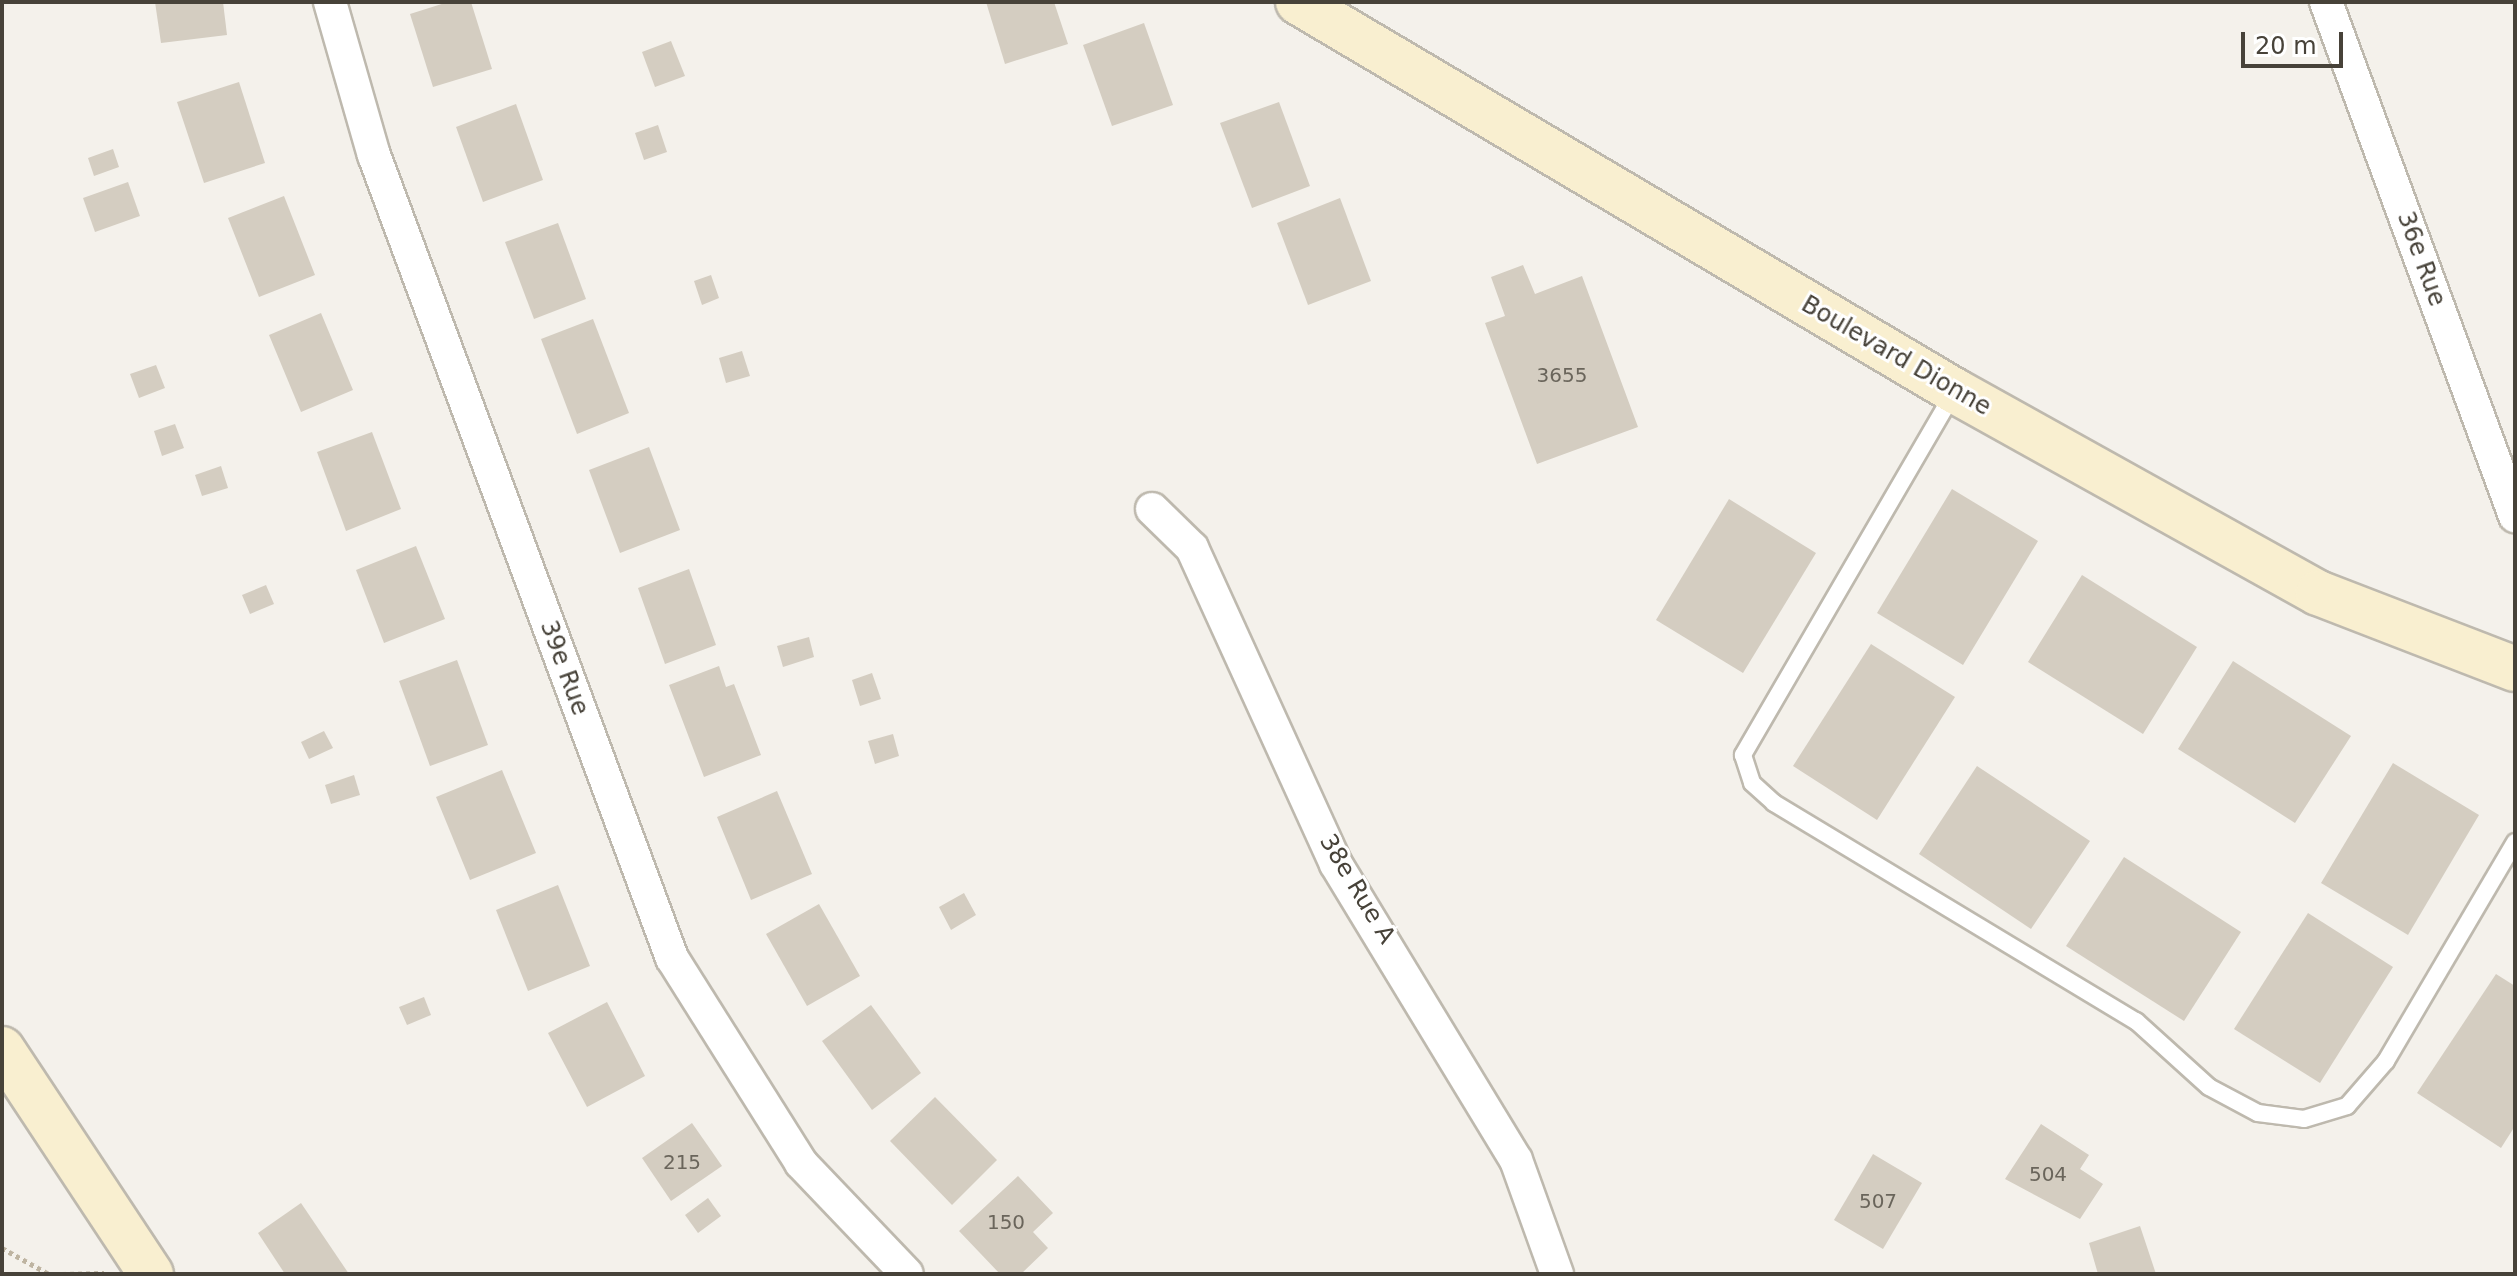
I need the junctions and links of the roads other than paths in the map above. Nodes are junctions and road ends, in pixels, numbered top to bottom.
1 (330, 2) edge
2 (1298, 2) edge
3 (2326, 2) edge
4 (1955, 391) junction
5 (1152, 509) dead end
6 (2515, 516) edge
7 (2515, 669) edge
8 (2515, 842) edge
9 (2, 1049) edge
10 (151, 1274) edge
11 (907, 1274) edge
12 (1557, 1274) edge

1 - 11 street, 39e Rue
2 - 4 main road, Boulevard Dionne
3 - 6 street, 36e Rue
4 - 7 main road, Boulevard Dionne
4 - 8 lane
5 - 12 street, 38e Rue A
9 - 10 main road

